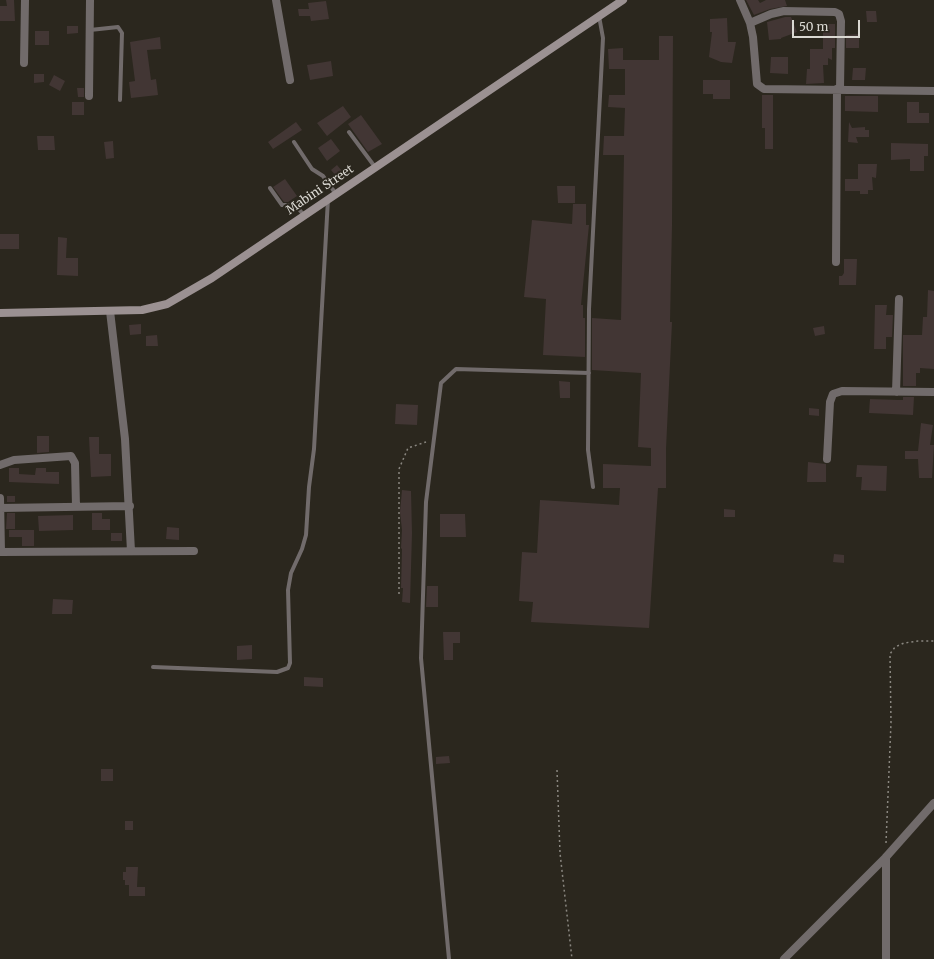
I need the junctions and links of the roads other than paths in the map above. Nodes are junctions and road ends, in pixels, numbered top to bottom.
1 (25, 0) edge
2 (90, 0) edge
3 (276, 0) edge
4 (623, 0) edge
5 (740, 0) edge
6 (598, 16) junction
7 (750, 23) junction
8 (90, 30) junction
9 (24, 63) dead end
10 (290, 80) dead end
11 (838, 89) junction
12 (934, 91) edge
13 (89, 96) dead end
14 (120, 100) dead end
15 (349, 132) dead end
16 (294, 142) dead end
17 (375, 168) junction
18 (270, 188) dead end
19 (336, 194) junction
20 (328, 199) junction
21 (304, 215) junction
22 (836, 262) dead end
23 (899, 299) dead end
24 (110, 311) junction
25 (0, 313) edge
26 (589, 373) junction
27 (896, 392) junction
28 (934, 392) edge
29 (827, 459) dead end
30 (0, 465) edge
31 (593, 487) dead end
32 (0, 498) edge
33 (130, 506) junction
34 (76, 507) junction
35 (0, 508) edge
36 (194, 550) dead end
37 (131, 551) junction
38 (1, 552) edge
39 (153, 667) dead end
40 (934, 803) edge
41 (886, 857) junction
42 (449, 959) edge
43 (784, 959) edge
44 (886, 959) edge

1 - 9 street
2 - 8 street
3 - 10 street
4 - 6 main road, Mabini Street
5 - 7 street
6 - 17 main road, Mabini Street
6 - 26 lane
7 - 11 street
7 - 11 street
8 - 13 street
8 - 14 lane
11 - 12 street
11 - 22 street
15 - 17 lane
16 - 19 lane
17 - 19 main road, Mabini Street
18 - 21 lane
19 - 20 main road, Mabini Street
20 - 21 main road, Mabini Street
20 - 39 lane
21 - 24 main road, Mabini Street
23 - 27 street
24 - 25 main road, Mabini Street
24 - 33 street
26 - 31 lane
26 - 42 lane
27 - 28 street
27 - 29 street
30 - 34 street
32 - 35 street
33 - 34 street
33 - 37 street
34 - 35 street
35 - 38 street
36 - 37 street
37 - 38 street
40 - 41 street
41 - 43 street
41 - 44 street

